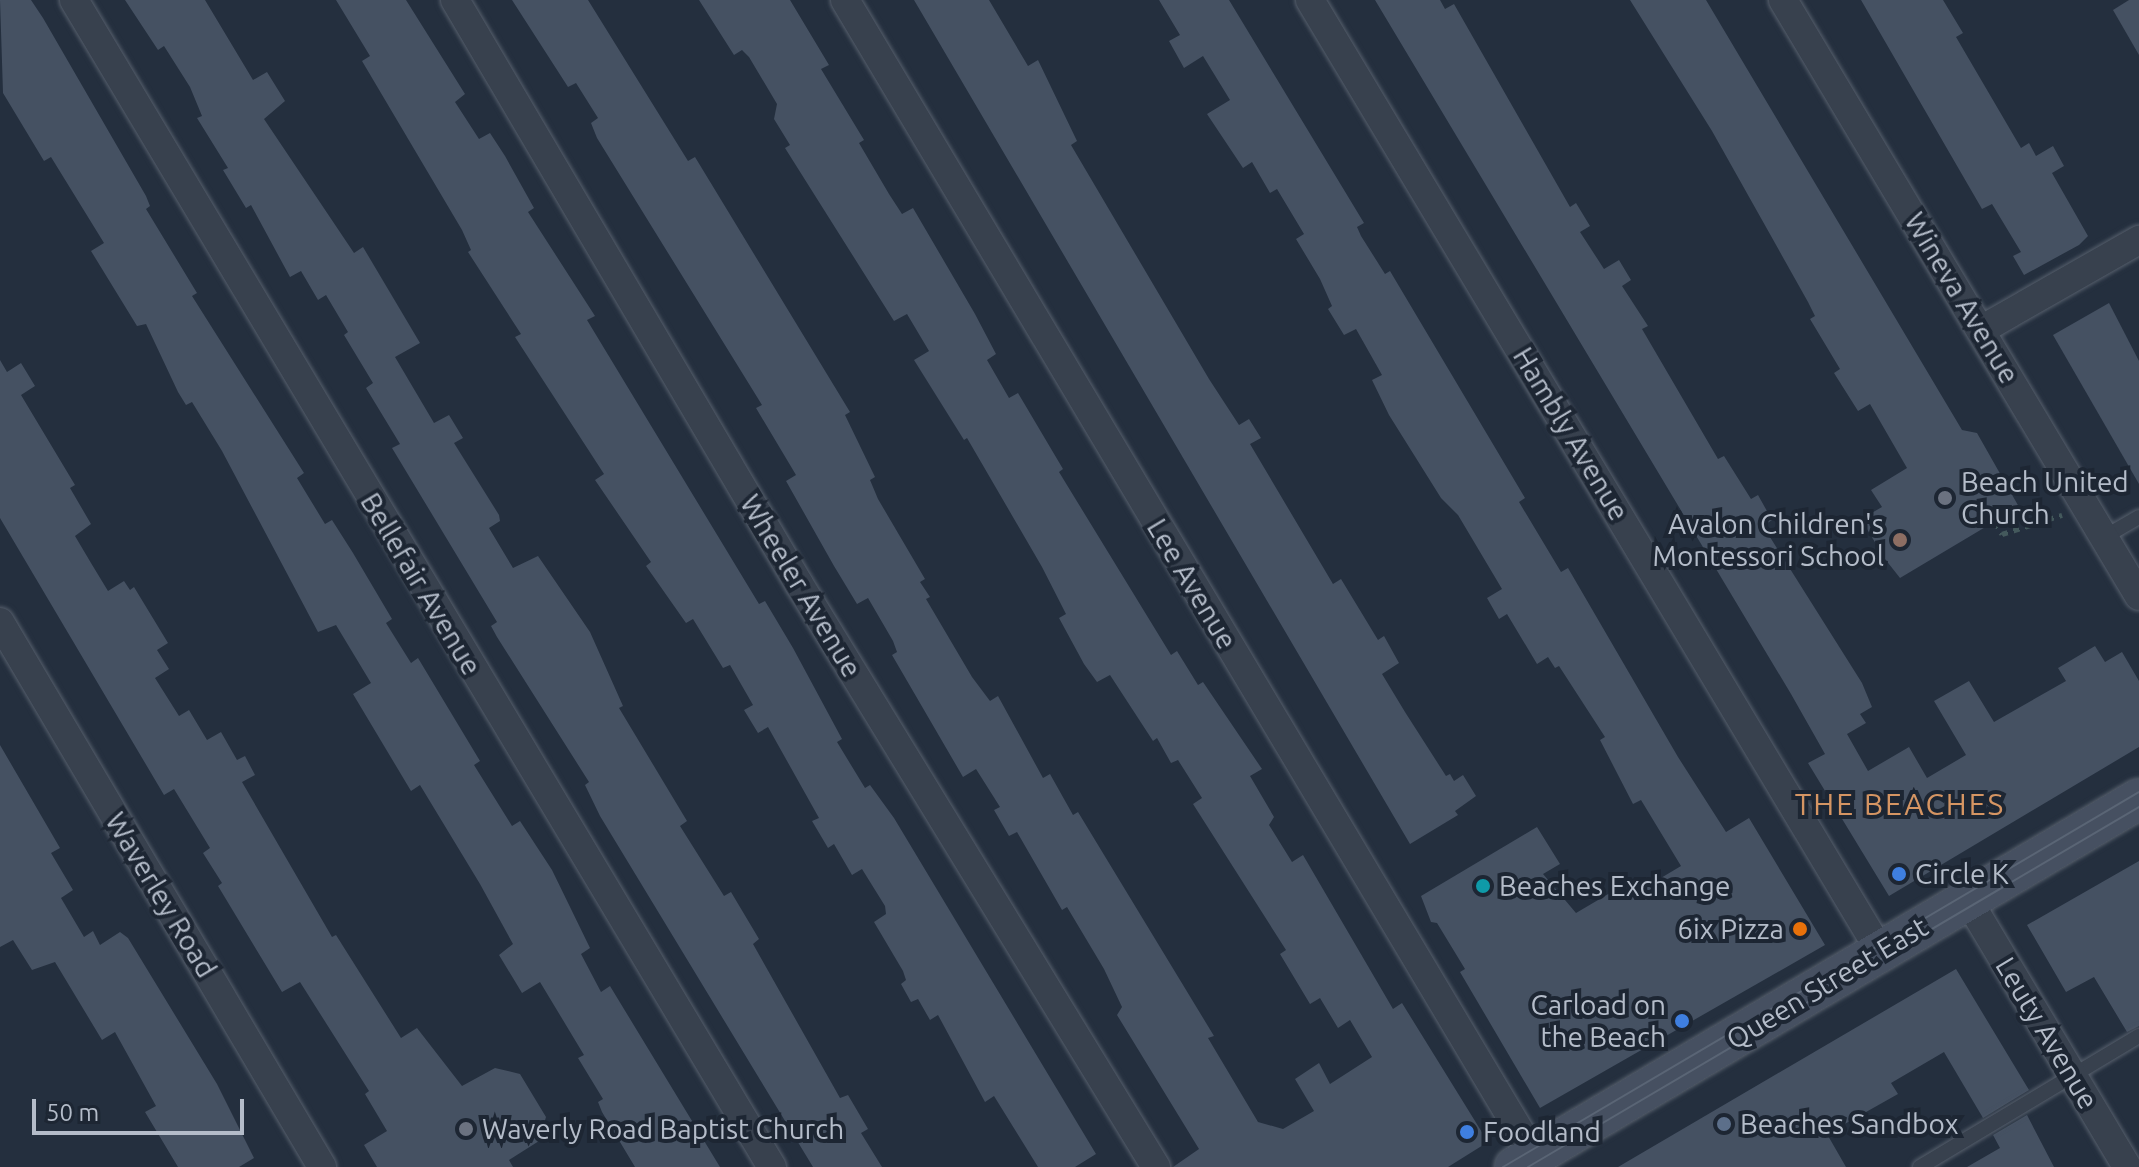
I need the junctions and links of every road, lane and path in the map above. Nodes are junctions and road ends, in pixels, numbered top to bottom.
1 (74, 0) edge
2 (455, 0) edge
3 (845, 0) edge
4 (1310, 0) edge
5 (1783, 0) edge
6 (2139, 240) edge
7 (1981, 330) junction
8 (2067, 514) dead end
9 (2139, 517) edge
10 (1995, 522) dead end
11 (2106, 536) junction
12 (2139, 596) edge
13 (0, 622) edge
14 (2139, 799) edge
15 (1968, 900) junction
16 (1880, 951) junction
17 (2139, 1036) edge
18 (2072, 1075) junction
19 (1530, 1163) edge
20 (322, 1167) edge
21 (772, 1167) edge
22 (1156, 1167) edge
23 (1920, 1167) edge
24 (2127, 1167) edge

1 - 21 street, Bellefair Avenue
2 - 22 street, Wheeler Avenue
3 - 19 street, Lee Avenue
4 - 16 street, Hambly Avenue
5 - 7 street, Wineva Avenue
6 - 7 street
7 - 11 street, Wineva Avenue
8 - 10 path
9 - 11 lane
11 - 12 street, Wineva Avenue
13 - 20 street, Waverley Road
14 - 15 main road, Queen Street East
15 - 16 main road, Queen Street East
15 - 18 street, Leuty Avenue
16 - 19 main road, Queen Street East
17 - 18 lane
18 - 23 lane
18 - 24 street, Leuty Avenue

